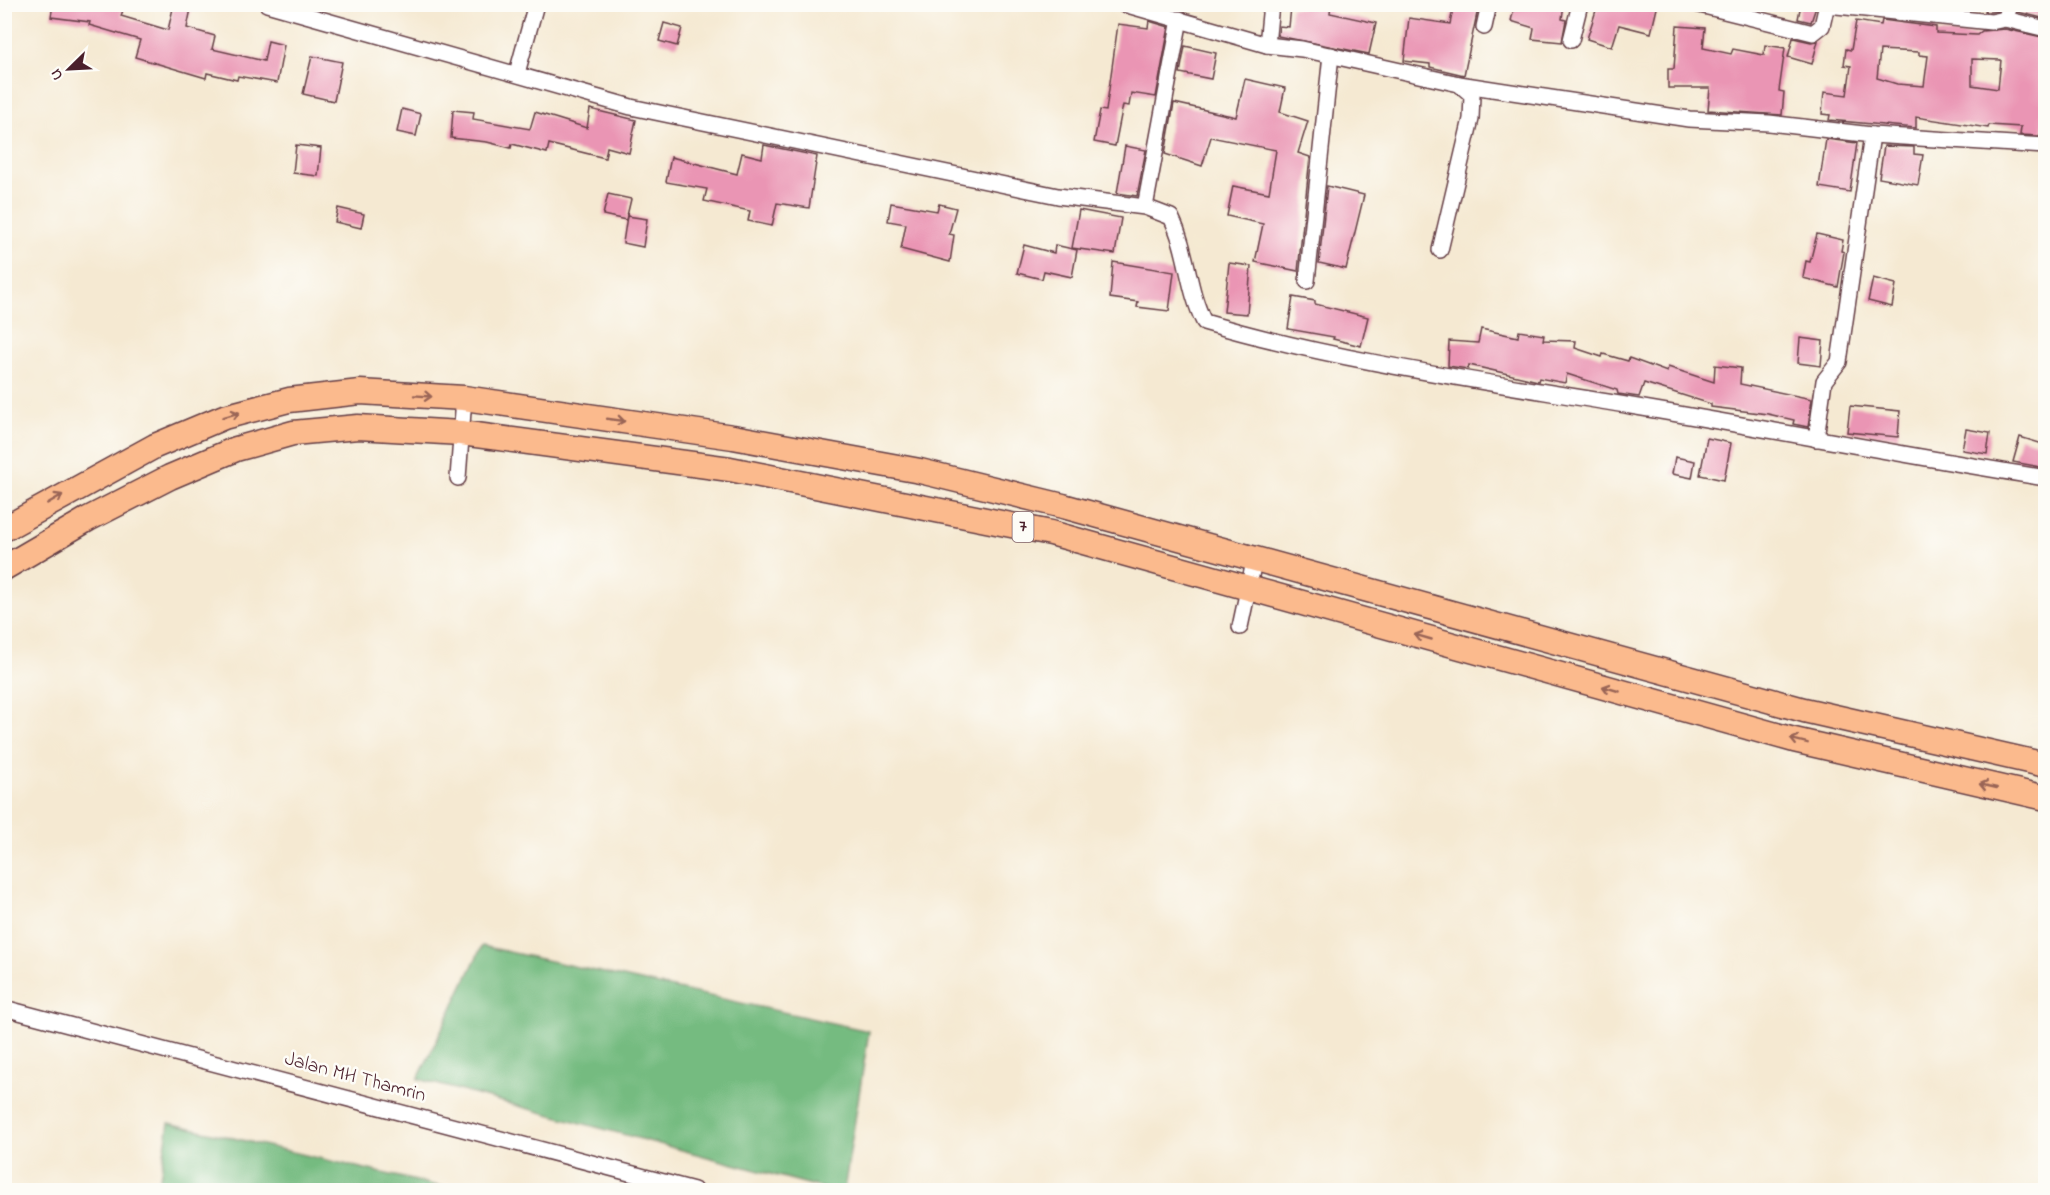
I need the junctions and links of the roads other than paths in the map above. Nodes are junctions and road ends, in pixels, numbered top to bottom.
1 (267, 4) edge
2 (1271, 4) edge
3 (1489, 4) edge
4 (1580, 4) edge
5 (1696, 4) edge
6 (2011, 4) edge
7 (536, 5) edge
8 (1127, 5) edge
9 (1827, 5) edge
10 (1180, 19) junction
11 (2005, 19) junction
12 (1484, 27) dead end
13 (2042, 28) dead end
14 (1571, 40) dead end
15 (1267, 45) junction
16 (1331, 55) junction
17 (517, 73) junction
18 (1459, 84) junction
19 (1872, 135) junction
20 (2046, 146) edge
21 (1145, 207) junction
22 (1440, 249) dead end
23 (1307, 281) dead end
24 (464, 398) junction
25 (461, 433) junction
26 (1816, 439) junction
27 (458, 478) dead end
28 (2046, 478) edge
29 (4, 529) edge
30 (1255, 558) junction
31 (4, 568) edge
32 (1248, 588) junction
33 (1240, 627) dead end
34 (2046, 765) edge
35 (2046, 798) edge
36 (4, 1008) edge
37 (694, 1191) edge

1 - 17 street
2 - 15 street
3 - 12 street
4 - 14 street
5 - 9 street
6 - 11 street
7 - 17 street
8 - 10 street
9 - 11 street
10 - 15 street
10 - 21 street
11 - 13 street
15 - 16 street
16 - 18 street
16 - 23 street
17 - 21 street
18 - 19 street
18 - 22 street
19 - 20 street
19 - 26 street
21 - 26 street
24 - 25 street
29 -> 24 highway, 7
24 -> 30 highway, 7
25 - 27 street
25 - 31 highway, 7
25 - 32 highway, 7
26 - 28 street
30 - 32 street
30 - 34 highway, 7
32 - 33 street
35 -> 32 highway, 7
36 - 37 street, Jalan MH Thamrin

